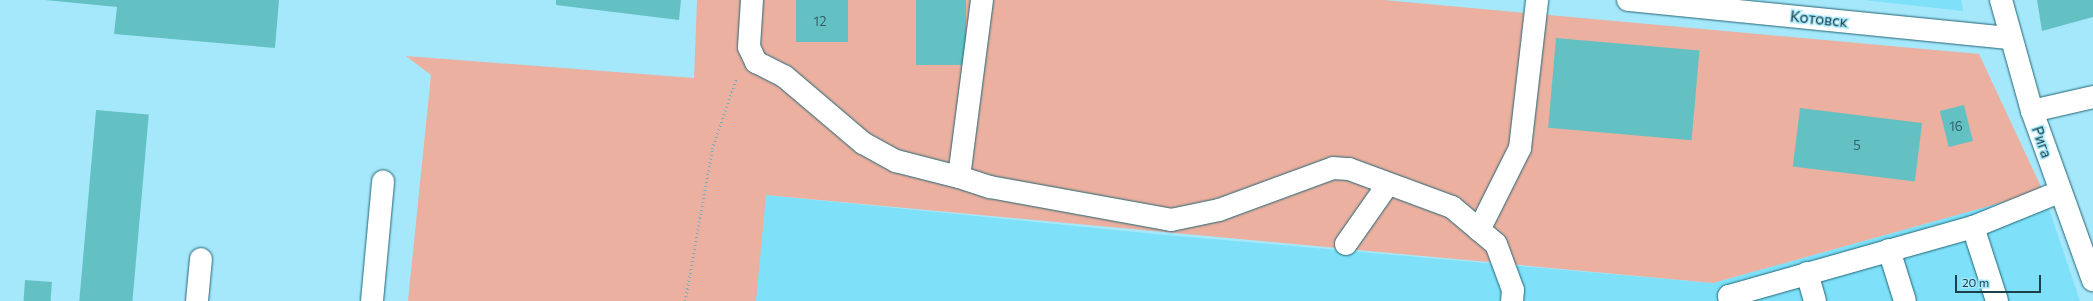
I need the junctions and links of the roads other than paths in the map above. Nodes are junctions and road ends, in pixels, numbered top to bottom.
1 (752, 0) edge
2 (982, 0) edge
3 (1537, 0) edge
4 (1628, 0) edge
5 (2001, 0) edge
6 (2010, 38) junction
7 (2093, 97) edge
8 (2032, 111) junction
9 (959, 177) junction
10 (383, 182) dead end
11 (1388, 184) junction
12 (2059, 192) junction
13 (1973, 227) junction
14 (1479, 230) junction
15 (1346, 244) dead end
16 (1889, 250) junction
17 (201, 259) dead end
18 (1807, 273) junction
19 (2093, 278) edge
20 (197, 301) edge
21 (372, 301) edge
22 (1512, 301) edge
23 (1730, 301) edge
24 (1815, 301) edge
25 (1904, 301) edge
26 (1996, 301) edge

1 - 9 street
2 - 9 street
3 - 14 street
4 - 6 street, Котовск
5 - 6 street, Рига
6 - 8 street, Рига
7 - 8 street
8 - 12 street, Рига
9 - 11 street
10 - 21 street
11 - 14 street
11 - 15 street
12 - 13 street
12 - 19 street, Рига
13 - 16 street
13 - 26 street
14 - 22 street
16 - 18 street
16 - 25 street
17 - 20 street
18 - 23 street
18 - 24 street

